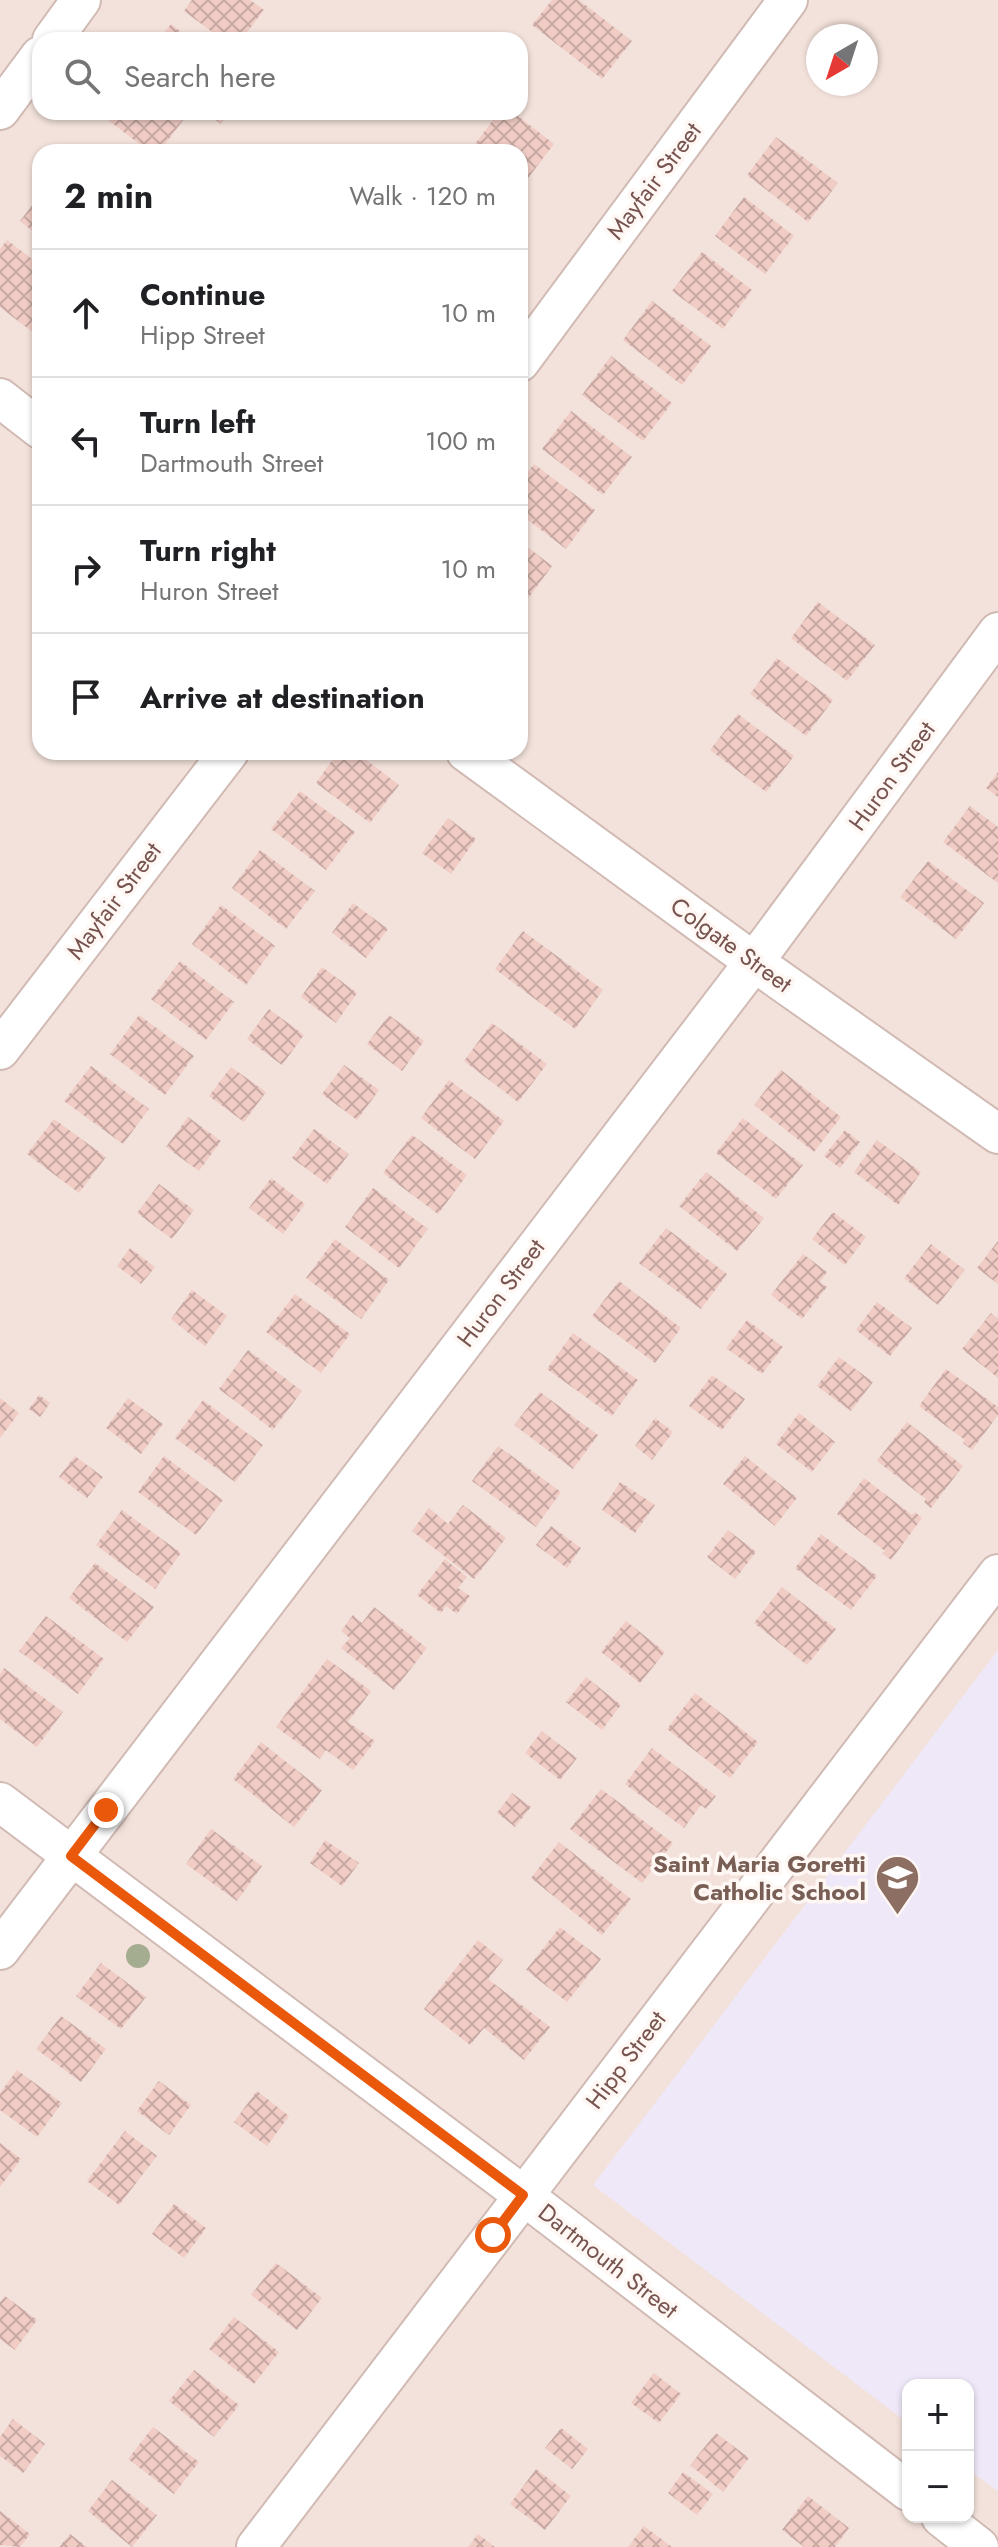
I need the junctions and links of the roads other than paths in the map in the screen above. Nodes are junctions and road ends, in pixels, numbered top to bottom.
1 (81, 0) edge
2 (788, 0) edge
3 (58, 32) edge
4 (32, 67) edge
5 (0, 110) edge
6 (528, 351) edge
7 (0, 398) edge
8 (32, 423) edge
9 (998, 632) edge
10 (223, 760) edge
11 (477, 760) edge
12 (754, 962) junction
13 (0, 1050) edge
14 (998, 1134) edge
15 (998, 1574) edge
16 (0, 1802) edge
17 (71, 1856) junction
18 (0, 1950) edge
19 (523, 2195) junction
20 (902, 2486) edge
21 (256, 2547) edge

1 - 3 street
2 - 6 street, Mayfair Street
4 - 5 street
7 - 8 street
9 - 12 street, Huron Street
10 - 13 street, Mayfair Street
11 - 12 street, Colgate Street
12 - 14 street, Colgate Street
12 - 17 street, Huron Street
15 - 19 street, Hipp Street
16 - 17 street, Dartmouth Street
17 - 18 street, Huron Street
17 - 19 street, Dartmouth Street
19 - 20 street, Dartmouth Street
19 - 21 street, Hipp Street

